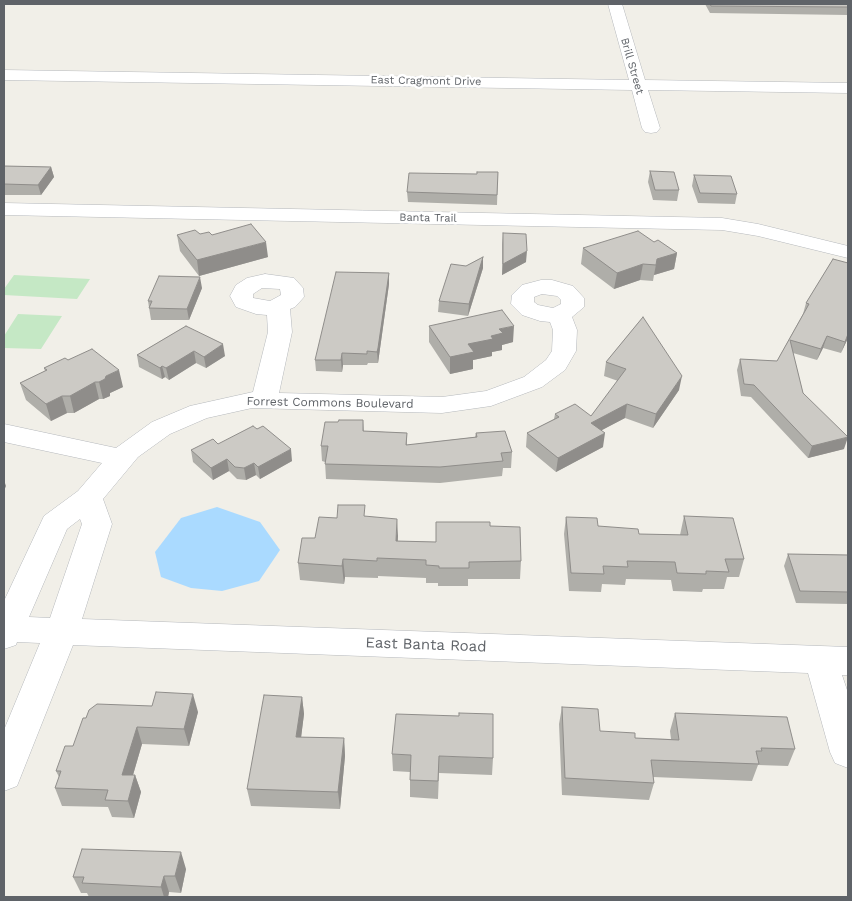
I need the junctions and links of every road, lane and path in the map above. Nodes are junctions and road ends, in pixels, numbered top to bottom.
1 (615, 4) edge
2 (4, 74) edge
3 (637, 84) junction
4 (848, 88) edge
5 (651, 128) dead end
6 (4, 209) edge
7 (848, 252) edge
8 (278, 306) dead end
9 (559, 314) dead end
10 (264, 400) junction
11 (4, 433) edge
12 (121, 458) junction
13 (88, 498) junction
14 (62, 630) junction
15 (5, 631) edge
16 (835, 661) edge
17 (848, 752) edge
18 (4, 774) edge

1 - 3 street, Brill Street
2 - 3 street, East Cragmont Drive
3 - 4 street, East Cragmont Drive
3 - 5 street, Brill Street
6 - 7 street, Banta Trail
8 - 10 street
9 - 10 street, Forrest Commons Boulevard
10 - 12 street, Forrest Commons Boulevard
11 - 12 street
12 - 13 street, Forrest Commons Boulevard
13 - 14 street
13 - 15 street, Forrest Commons Boulevard
14 - 15 street, East Banta Road
14 - 16 street, East Banta Road
14 - 18 street
16 - 17 street

